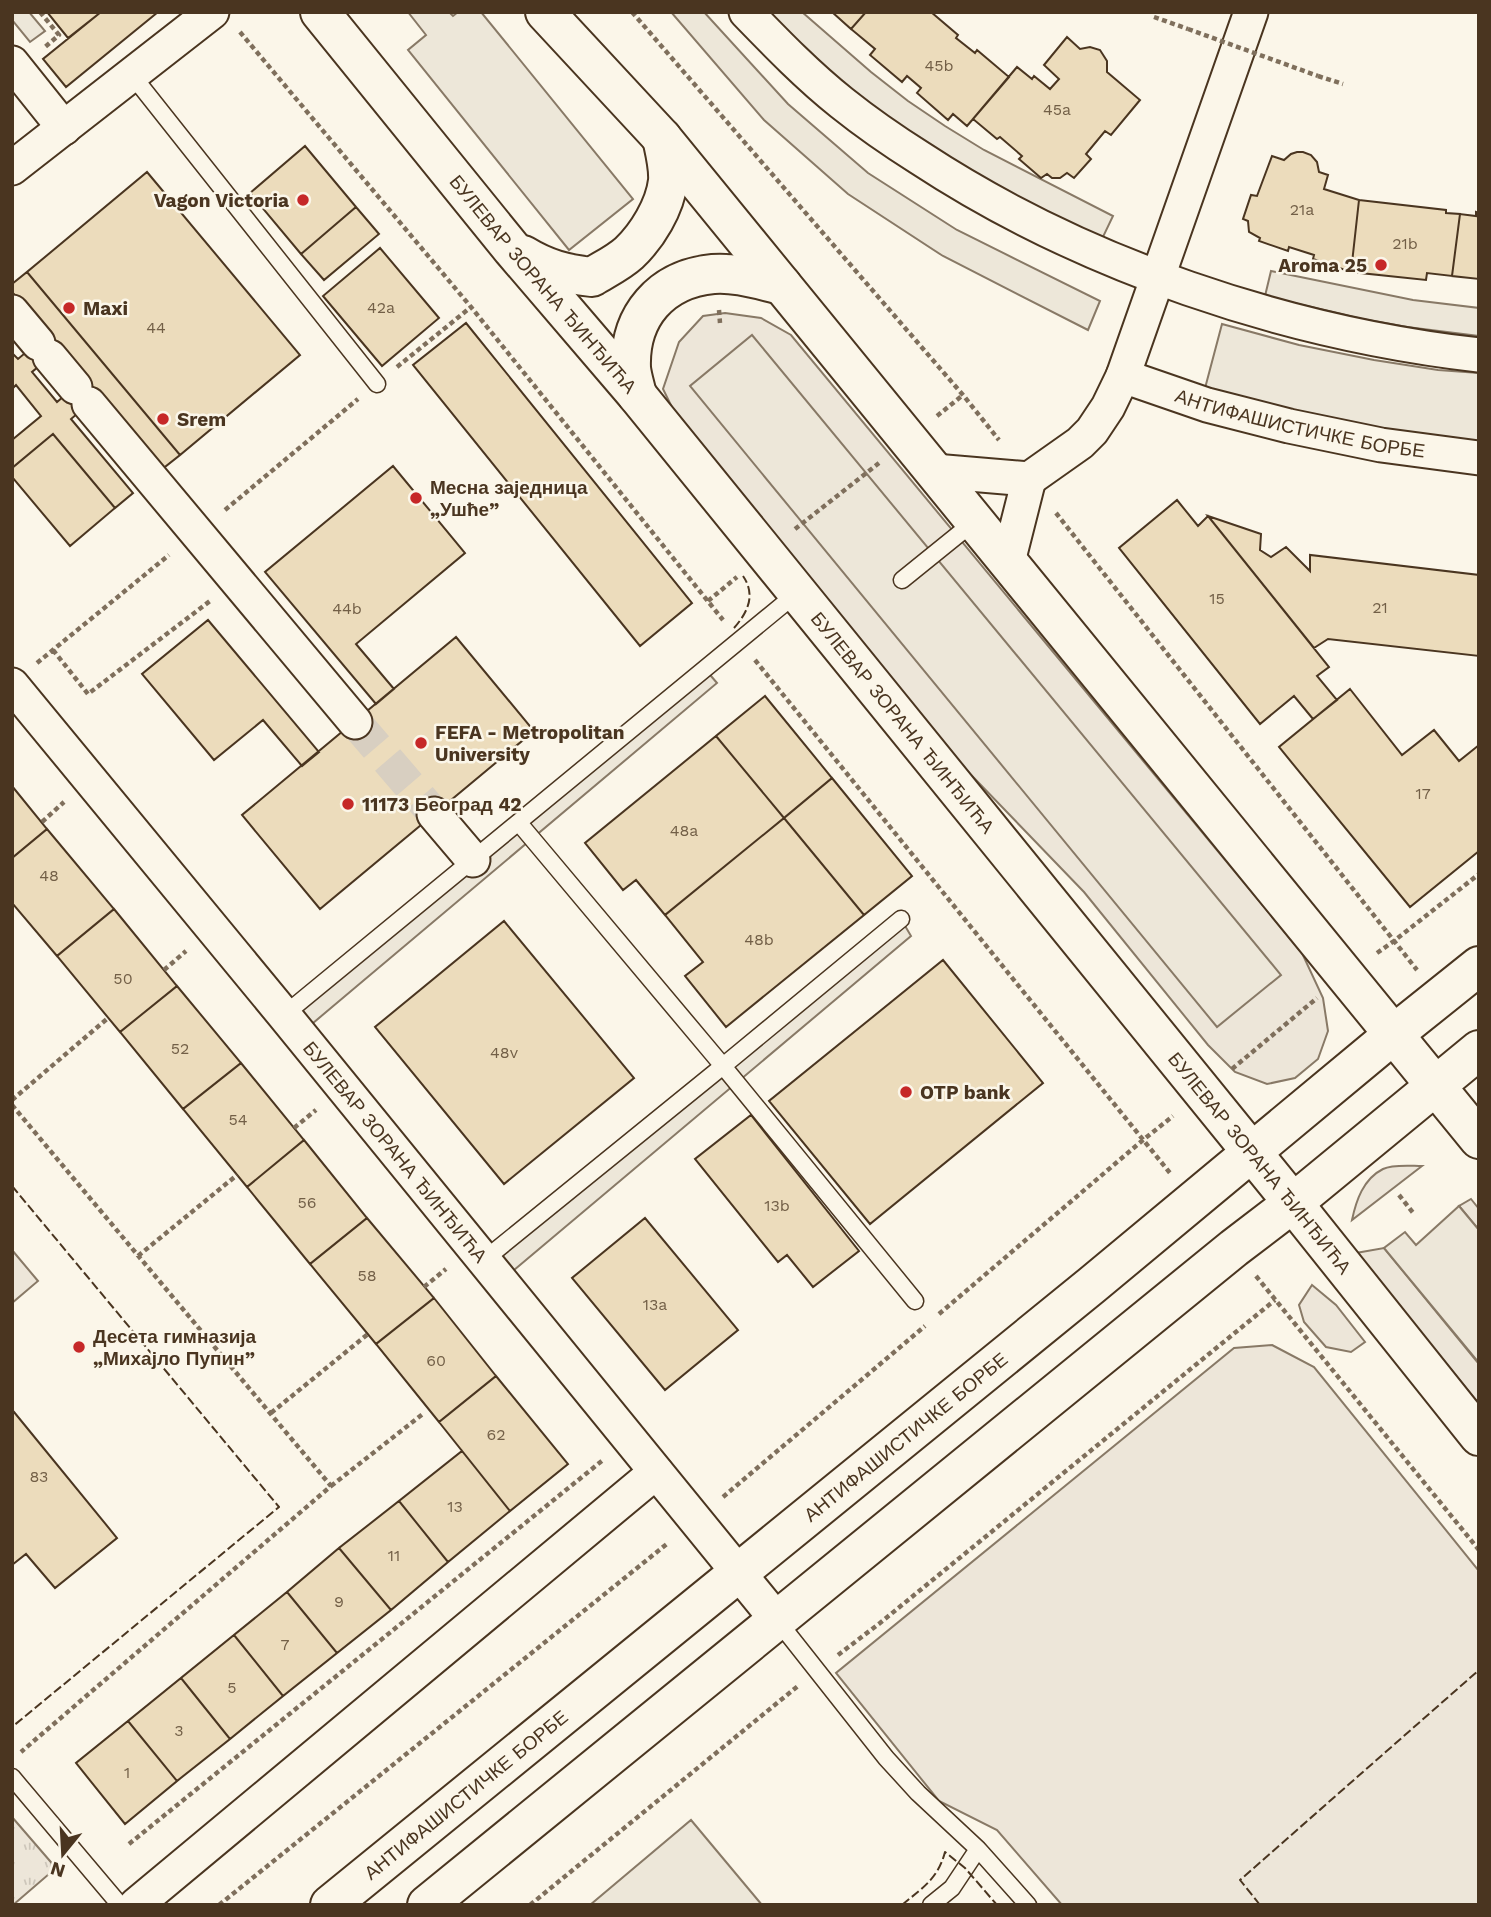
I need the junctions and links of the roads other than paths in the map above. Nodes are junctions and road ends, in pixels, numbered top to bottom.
1 (320, 12) edge
2 (545, 12) edge
3 (746, 12) edge
4 (1251, 12) edge
5 (222, 18) edge
6 (12, 63) edge
7 (132, 75) junction
8 (64, 128) junction
9 (662, 138) junction
10 (12, 169) edge
11 (512, 249) junction
12 (1157, 277) junction
13 (782, 285) junction
14 (12, 312) edge
15 (1479, 355) edge
16 (1124, 376) junction
17 (377, 384) road end
18 (637, 395) junction
19 (1479, 458) edge
20 (934, 471) junction
21 (1029, 479) junction
22 (975, 521) junction
23 (1008, 562) junction
24 (902, 580) dead end
25 (797, 593) junction
26 (23, 676) edge
27 (355, 722) tunnel mouth
28 (434, 814) tunnel mouth
29 (519, 823) junction
30 (473, 860) junction
31 (901, 919) dead end
32 (1479, 966) edge
33 (284, 1015) junction
34 (1394, 1034) junction
35 (1479, 1049) edge
36 (723, 1066) junction
37 (1436, 1086) junction
38 (1479, 1139) edge
39 (1252, 1153) junction
40 (1293, 1203) junction
41 (484, 1260) junction
42 (915, 1301) dead end
43 (1479, 1436) edge
44 (656, 1472) junction
45 (739, 1573) junction
46 (777, 1620) junction
47 (12, 1777) edge
48 (978, 1849) junction
49 (120, 1905) edge
50 (136, 1905) edge
51 (330, 1905) edge
52 (426, 1905) edge
53 (931, 1905) edge
54 (1028, 1905) edge

1 - 11 street, БУЛЕВАР ЗОРАНА ЂИНЂИЋА
2 - 9 street
3 - 12 street
4 - 12 street
5 - 7 street
6 - 8 street
7 - 8 street
7 - 17 lane
8 - 10 street
9 - 11 street
9 - 13 street
11 - 18 street, БУЛЕВАР ЗОРАНА ЂИНЂИЋА
12 - 15 street
12 - 16 street
13 - 18 street
13 - 20 street
14 - 27 street
16 - 19 street, АНТИФАШИСТИЧКЕ БОРБЕ
16 - 21 street
18 - 25 street, БУЛЕВАР ЗОРАНА ЂИНЂИЋА
20 - 21 street
20 - 22 street
21 - 23 street
22 - 23 street
22 - 24 lane
23 - 34 street
25 - 29 lane
25 - 39 street, БУЛЕВАР ЗОРАНА ЂИНЂИЋА
26 - 33 street, БУЛЕВАР ЗОРАНА ЂИНЂИЋА
28 - 30 street
29 - 30 lane
29 - 36 lane
30 - 33 lane
31 - 36 lane
32 - 34 street, АНТИФАШИСТИЧКЕ БОРБЕ
33 - 41 street, БУЛЕВАР ЗОРАНА ЂИНЂИЋА
34 - 37 street
34 - 39 street, АНТИФАШИСТИЧКЕ БОРБЕ
35 - 37 street
36 - 41 lane
36 - 42 lane
37 - 38 street
37 - 40 street
39 - 40 street, БУЛЕВАР ЗОРАНА ЂИНЂИЋА
39 - 45 street, АНТИФАШИСТИЧКЕ БОРБЕ
40 - 43 street, БУЛЕВАР ЗОРАНА ЂИНЂИЋА
40 - 46 street
41 - 44 street, БУЛЕВАР ЗОРАНА ЂИНЂИЋА
44 - 45 street, БУЛЕВАР ЗОРАНА ЂИНЂИЋА
44 - 50 street
45 - 46 street, БУЛЕВАР ЗОРАНА ЂИНЂИЋА
45 - 51 street, АНТИФАШИСТИЧКЕ БОРБЕ
46 - 48 lane
46 - 52 street
47 - 49 lane
48 - 53 lane
48 - 54 lane

